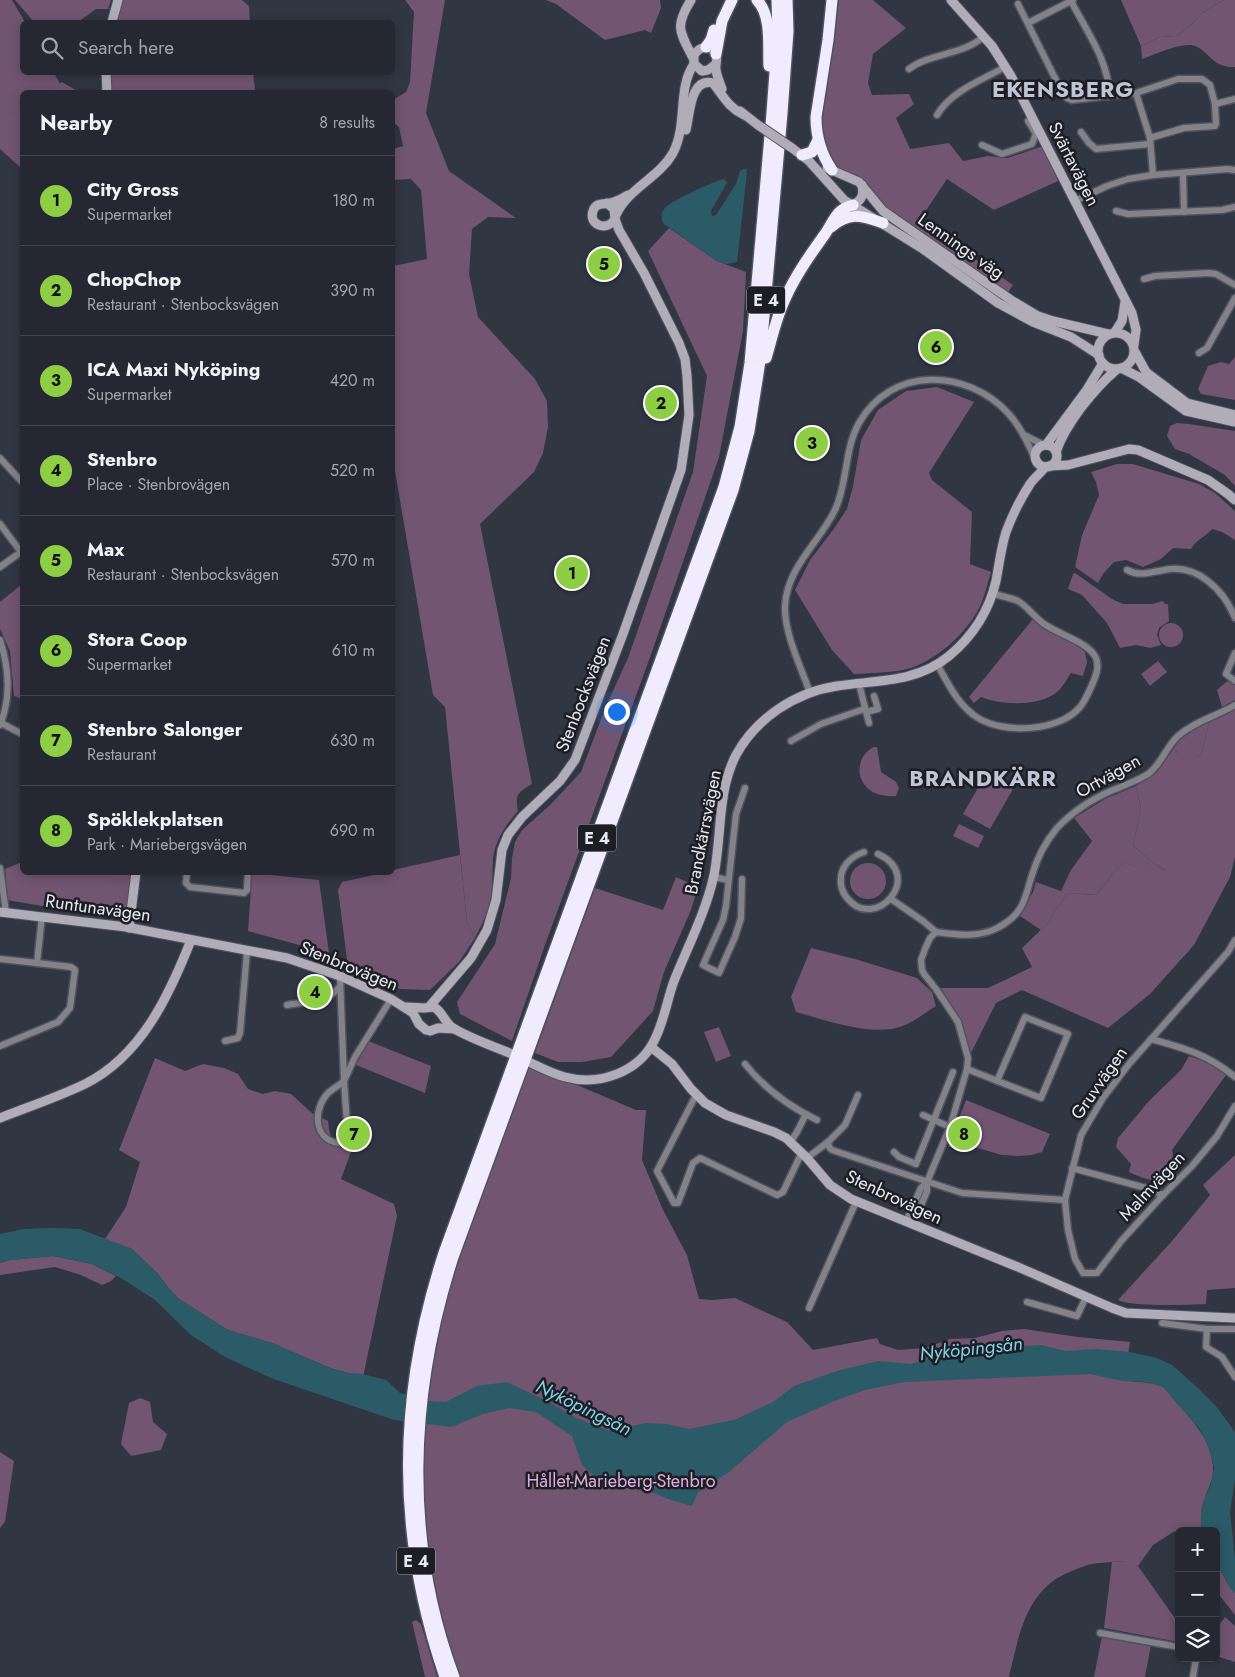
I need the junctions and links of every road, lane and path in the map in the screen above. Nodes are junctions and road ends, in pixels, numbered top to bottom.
1 (118, 0) edge
2 (691, 0) edge
3 (724, 0) edge
4 (732, 0) edge
5 (757, 0) edge
6 (777, 0) edge
7 (787, 0) edge
8 (832, 0) edge
9 (951, 0) edge
10 (1072, 1) edge
11 (1018, 4) dead end
12 (113, 20) edge
13 (1028, 24) junction
14 (682, 37) junction
15 (983, 37) junction
16 (703, 48) junction
17 (716, 59) junction
18 (693, 61) junction
19 (1005, 66) junction
20 (909, 69) dead end
21 (703, 71) junction
22 (106, 75) edge
23 (685, 89) junction
24 (722, 89) junction
25 (107, 90) edge
26 (1136, 93) junction
27 (1109, 96) junction
28 (1235, 99) edge
29 (1215, 104) junction
30 (772, 113) junction
31 (744, 115) junction
32 (938, 115) dead end
33 (1028, 121) dead end
34 (1081, 132) dead end
35 (1038, 133) junction
36 (818, 140) junction
37 (1150, 141) junction
38 (982, 145) dead end
39 (672, 154) junction
40 (801, 155) junction
41 (832, 170) junction
42 (1235, 170) edge
43 (1183, 173) junction
44 (1153, 175) junction
45 (862, 185) junction
46 (630, 195) junction
47 (1075, 201) junction
48 (607, 203) junction
49 (853, 205) junction
50 (1235, 207) edge
51 (1116, 211) dead end
52 (1184, 212) junction
53 (616, 217) junction
54 (883, 223) junction
55 (607, 226) junction
56 (826, 232) junction
57 (626, 242) junction
58 (1144, 279) dead end
59 (1235, 285) edge
60 (1235, 298) edge
61 (1125, 299) junction
62 (1111, 333) junction
63 (1134, 348) junction
64 (1200, 353) dead end
65 (1101, 359) junction
66 (1119, 369) junction
67 (753, 411) junction
68 (1235, 415) edge
69 (1235, 422) edge
70 (1024, 435) junction
71 (1045, 445) junction
72 (1056, 454) junction
73 (0, 458) edge
74 (1036, 459) junction
75 (1075, 462) junction
76 (1047, 466) junction
77 (20, 480) edge
78 (1031, 482) junction
79 (1235, 500) edge
80 (0, 524) edge
81 (0, 567) edge
82 (1127, 570) dead end
83 (993, 593) junction
84 (1235, 618) edge
85 (0, 640) edge
86 (1235, 653) edge
87 (938, 664) junction
88 (1235, 681) edge
89 (859, 684) junction
90 (810, 693) junction
91 (874, 696) dead end
92 (1235, 705) edge
93 (865, 711) junction
94 (869, 723) dead end
95 (0, 724) edge
96 (20, 733) edge
97 (791, 741) dead end
98 (745, 788) dead end
99 (864, 852) dead end
100 (878, 854) dead end
101 (0, 868) edge
102 (136, 875) edge
103 (187, 875) edge
104 (248, 875) edge
105 (714, 876) junction
106 (742, 879) dead end
107 (728, 880) junction
108 (891, 899) junction
109 (3, 913) edge
110 (42, 916) junction
111 (130, 928) junction
112 (936, 932) junction
113 (191, 940) junction
114 (1235, 940) edge
115 (247, 951) junction
116 (0, 959) edge
117 (38, 963) junction
118 (340, 976) junction
119 (340, 986) junction
120 (448, 986) junction
121 (391, 999) junction
122 (287, 1005) dead end
123 (406, 1007) junction
124 (426, 1008) junction
125 (441, 1014) junction
126 (418, 1020) junction
127 (438, 1028) junction
128 (455, 1029) junction
129 (1151, 1039) junction
130 (225, 1041) dead end
131 (0, 1046) edge
132 (651, 1047) junction
133 (512, 1054) dead end
134 (532, 1063) dead end
135 (745, 1064) dead end
136 (967, 1068) junction
137 (953, 1072) dead end
138 (1235, 1077) edge
139 (344, 1081) junction
140 (997, 1081) junction
141 (858, 1094) dead end
142 (696, 1096) junction
143 (1235, 1106) edge
144 (806, 1114) junction
145 (923, 1115) dead end
146 (0, 1118) edge
147 (817, 1120) dead end
148 (935, 1120) junction
149 (950, 1127) junction
150 (791, 1141) junction
151 (828, 1142) junction
152 (894, 1152) dead end
153 (804, 1155) junction
154 (1072, 1168) junction
155 (927, 1182) junction
156 (1162, 1195) junction
157 (1065, 1200) junction
158 (856, 1202) junction
159 (910, 1224) junction
160 (1083, 1273) joint
161 (1086, 1298) junction
162 (1027, 1302) dead end
163 (809, 1308) dead end
164 (1235, 1318) edge
165 (1162, 1323) dead end
166 (1207, 1329) junction
167 (1235, 1329) edge
168 (1235, 1377) edge
169 (418, 1384) junction
170 (414, 1442) junction
171 (1100, 1633) dead end
172 (1175, 1646) edge
173 (1195, 1662) edge
174 (445, 1677) edge
175 (454, 1677) edge
176 (1192, 1677) edge

1 - 12 street
2 - 14 street
3 - 16 highway
4 - 17 highway
5 - 30 highway
6 - 30 highway, E 4
7 - 67 highway, E 4
8 - 36 highway
9 - 15 street, Svärtavägen
10 - 13 street
10 - 27 street
11 - 13 street
13 - 27 street
14 - 16 street
14 - 18 street
15 - 19 street, Svärtavägen
15 - 20 street
16 - 17 street
16 - 18 street
17 - 21 street
17 - 24 street
18 - 21 street
18 - 23 street
19 - 32 street
19 - 35 street, Svärtavägen
21 - 23 street
21 - 24 street
22 - 25 street
23 - 39 street
24 - 31 street
26 - 27 street
26 - 29 street
26 - 37 street
28 - 29 street
29 - 37 street
30 - 169 highway, E 4
31 - 39 street
31 - 40 street, bridge
33 - 35 street
34 - 37 street
35 - 38 street
35 - 47 street, Svärtavägen
36 - 40 highway
36 - 41 highway
37 - 44 street
39 - 46 street
40 - 41 street, Lennings väg
40 - 49 street, Lennings väg
41 - 45 street, Lennings väg
42 - 43 street
43 - 44 street
43 - 52 street
44 - 47 street
45 - 49 street
45 - 62 street, Lennings väg
46 - 48 street
46 - 53 street
47 - 61 street, Svärtavägen
48 - 53 street
48 - 55 street
49 - 54 street, Lennings väg
49 - 56 highway
50 - 52 street
51 - 52 street
53 - 55 street
53 - 57 street, Stenbocksvägen
54 - 56 highway
54 - 65 street, Lennings väg
55 - 57 street, Stenbocksvägen
56 - 67 highway
57 - 120 street, Stenbocksvägen
58 - 59 street
60 - 64 street
61 - 62 street
61 - 63 street, Svärtavägen
62 - 63 street
62 - 65 street
63 - 66 street
63 - 68 street
65 - 66 street
65 - 71 street
66 - 69 street
66 - 72 street
67 - 169 highway, E 4
70 - 71 street
70 - 74 street
70 - 90 street
71 - 72 street
71 - 74 street
72 - 75 street
72 - 76 street
73 - 77 street
74 - 76 street
74 - 78 street, Brandkärrsvägen
75 - 76 street
75 - 79 street
76 - 78 street, Brandkärrsvägen
78 - 83 street, Brandkärrsvägen
80 - 81 street
82 - 84 street
83 - 87 street, Brandkärrsvägen
83 - 87 street
85 - 95 street
86 - 88 street
87 - 89 street, Brandkärrsvägen
89 - 90 street, Brandkärrsvägen
89 - 93 street
90 - 105 street, Brandkärrsvägen
91 - 93 street
92 - 112 street, Ortvägen
93 - 94 street
93 - 97 street
95 - 96 street
98 - 107 street
99 - 108 street
100 - 108 street
101 - 109 street
102 - 111 street
103 - 104 street
105 - 107 street
105 - 132 street, Brandkärrsvägen
106 - 107 street
108 - 112 street
109 - 110 street, Runtunavägen
110 - 111 street, Runtunavägen
110 - 117 street
111 - 113 street, Runtunavägen
112 - 136 street
113 - 115 street, Stenbrovägen
113 - 146 street
114 - 129 street, Gruvvägen
115 - 118 street, Stenbrovägen
115 - 130 street
116 - 117 street
117 - 131 street
118 - 119 street
118 - 121 street, Stenbrovägen
119 - 122 street
119 - 139 street
120 - 124 street, Stenbocksvägen
120 - 125 street, Stenbocksvägen
121 - 123 street, Stenbrovägen
121 - 139 street
123 - 124 street, Stenbrovägen
123 - 126 street, Stenbrovägen
124 - 125 street, Stenbrovägen
124 - 126 street
125 - 127 street
125 - 128 street, Stenbrovägen
126 - 127 street, Stenbrovägen
127 - 128 street, Stenbrovägen
128 - 133 street, Stenbrovägen
129 - 138 street
129 - 154 street, Gruvvägen
132 - 134 street
132 - 142 street, Stenbrovägen
135 - 144 street
136 - 140 street
136 - 149 street
137 - 148 street
139 - 139 street
140 - 140 street
141 - 151 street
142 - 150 street, Stenbrovägen
142 - 153 street
143 - 156 street, Malmvägen
144 - 147 street
144 - 150 street
145 - 148 street
148 - 149 street
148 - 152 street
149 - 155 street
150 - 153 street, Stenbrovägen
151 - 153 street
151 - 155 street
153 - 158 street, Stenbrovägen
154 - 156 street
154 - 157 street, Gruvvägen
155 - 157 street
155 - 159 street
156 - 160 street, Malmvägen
157 - 160 street, Gruvvägen
158 - 159 street, Stenbrovägen
158 - 163 street
159 - 161 street, Stenbrovägen
161 - 162 street
161 - 164 street, Stenbrovägen
165 - 166 street
166 - 167 street
166 - 168 street
169 - 170 highway, E 4
170 - 174 highway, E 4
170 - 175 highway, E 4
171 - 172 street
173 - 176 street

